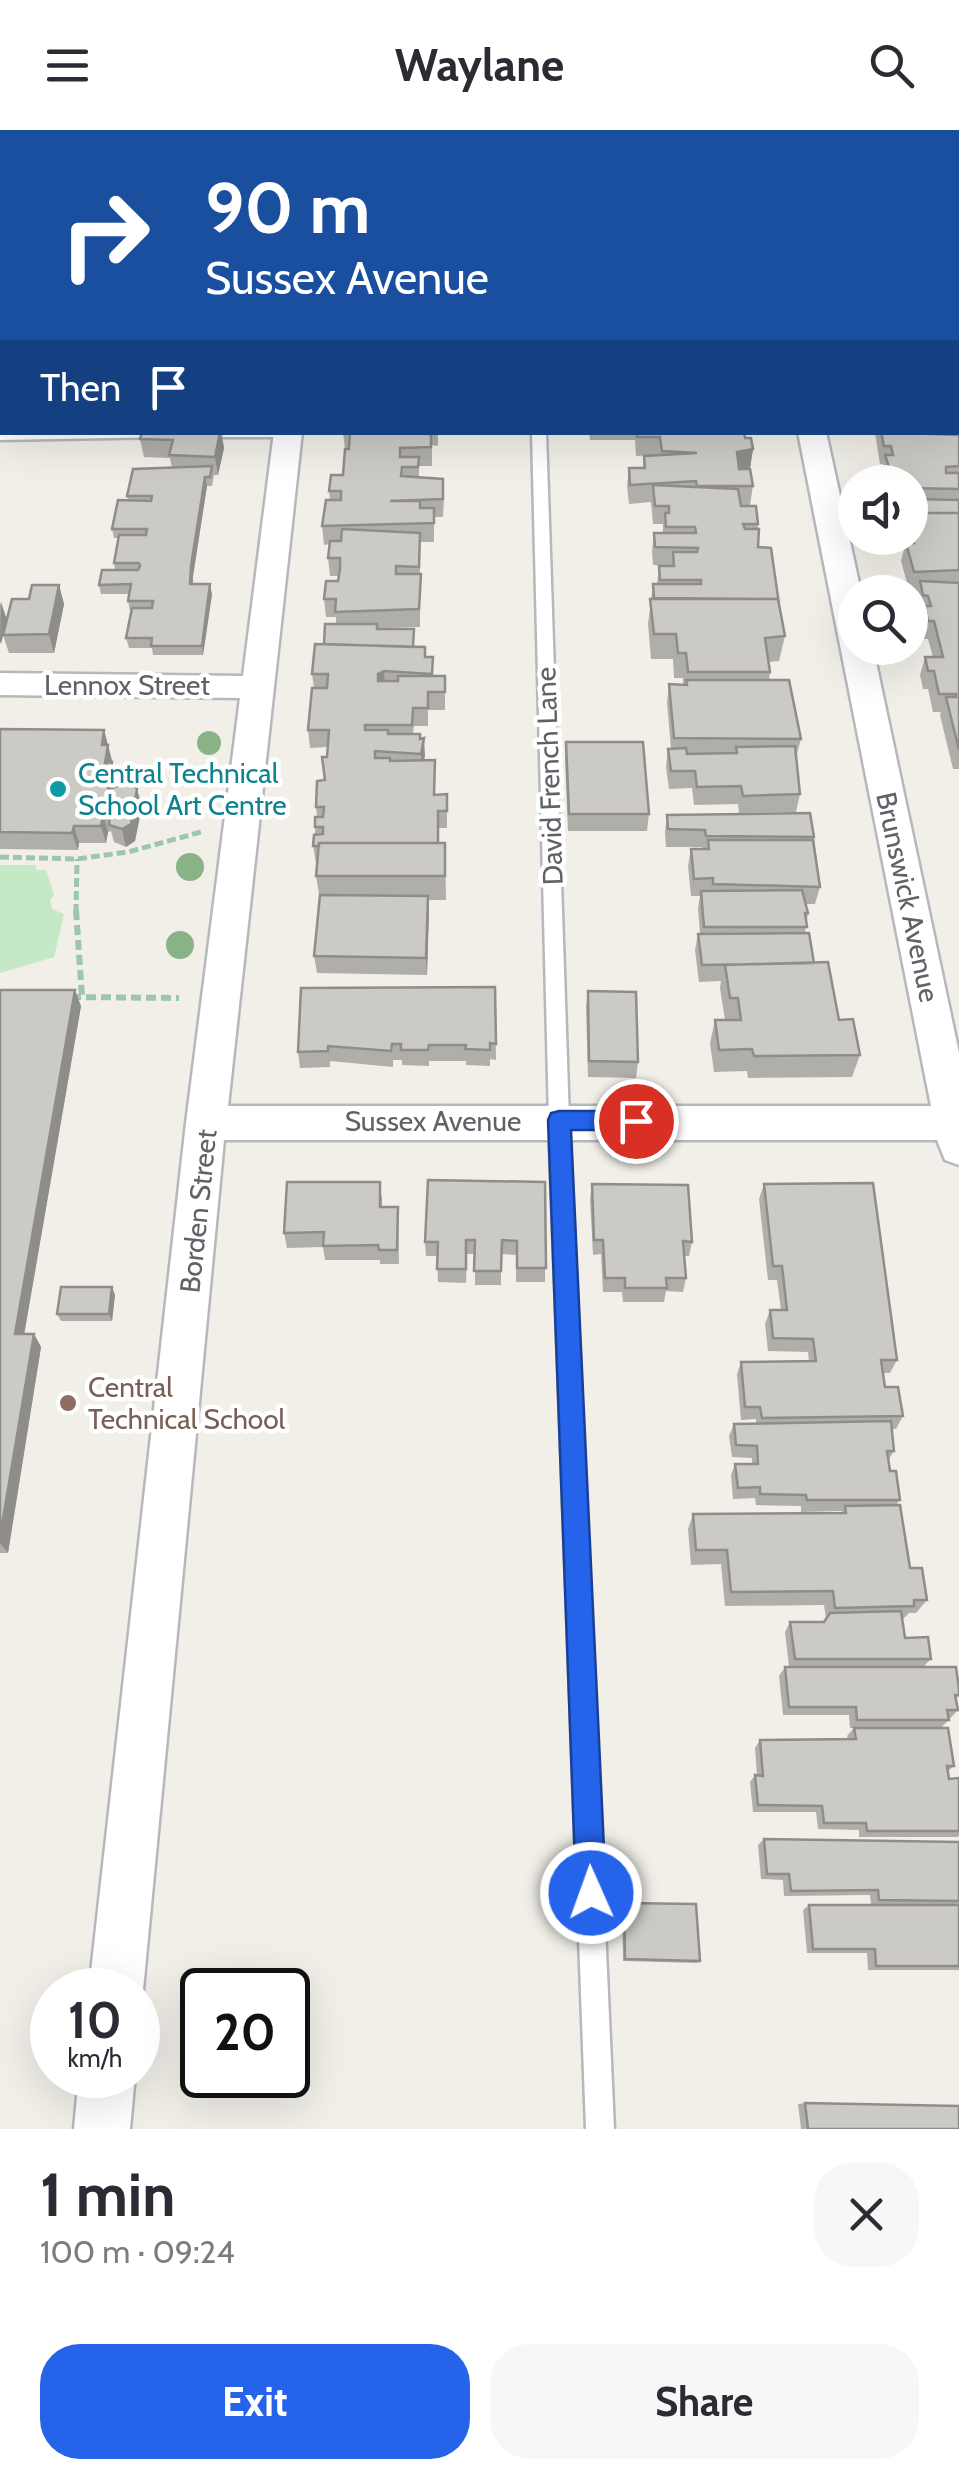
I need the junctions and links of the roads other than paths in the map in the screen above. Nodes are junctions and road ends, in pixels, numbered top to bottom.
1 (96, 435) edge
2 (288, 435) edge
3 (539, 435) edge
4 (813, 435) edge
5 (0, 436) edge
6 (842, 575) edge
7 (861, 665) edge
8 (0, 684) edge
9 (255, 687) junction
10 (559, 1120) junction
11 (206, 1123) junction
12 (957, 1131) edge
13 (118, 1968) edge
14 (105, 2098) edge
15 (102, 2129) edge
16 (600, 2129) edge

1 - 5 lane
2 - 9 street, Borden Street
3 - 10 lane, David French Lane
4 - 6 street
7 - 12 street, Brunswick Avenue
8 - 9 street, Lennox Street
9 - 11 street, Borden Street
10 - 11 street, Sussex Avenue
10 - 12 street, Sussex Avenue
10 - 16 lane, David French Lane
11 - 13 street, Borden Street
14 - 15 street

